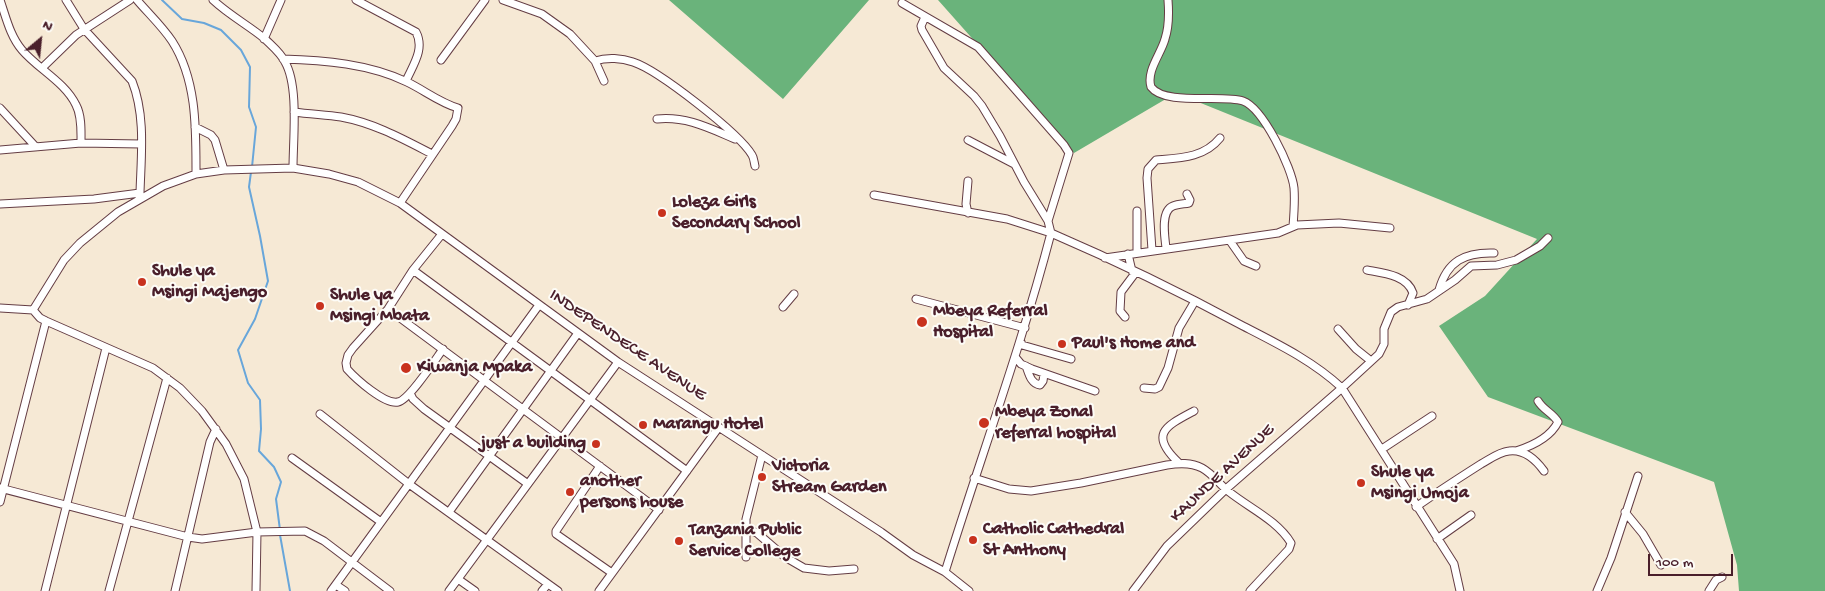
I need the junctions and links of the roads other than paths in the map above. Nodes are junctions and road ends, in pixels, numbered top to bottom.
1 (0, 0) edge
2 (66, 0) edge
3 (130, 0) edge
4 (137, 0) edge
5 (213, 0) edge
6 (281, 0) edge
7 (356, 0) edge
8 (485, 0) edge
9 (503, 0) edge
10 (1168, 0) edge
11 (902, 3) dead end
12 (925, 17) junction
13 (84, 29) junction
14 (264, 39) junction
15 (284, 59) junction
16 (440, 60) dead end
17 (595, 60) junction
18 (42, 68) junction
19 (406, 81) junction
20 (604, 81) dead end
21 (0, 108) edge
22 (294, 112) junction
23 (657, 119) dead end
24 (194, 127) junction
25 (1220, 138) dead end
26 (968, 140) dead end
27 (739, 141) junction
28 (81, 143) junction
29 (141, 144) junction
30 (35, 146) junction
31 (0, 150) edge
32 (432, 154) junction
33 (1015, 164) junction
34 (755, 166) dead end
35 (292, 168) junction
36 (224, 170) junction
37 (196, 174) junction
38 (968, 181) dead end
39 (1187, 194) dead end
40 (139, 196) junction
41 (874, 196) dead end
42 (400, 203) junction
43 (0, 204) edge
44 (1137, 211) dead end
45 (968, 213) junction
46 (1048, 221) junction
47 (1293, 226) junction
48 (1390, 228) dead end
49 (1052, 233) junction
50 (442, 234) junction
51 (1548, 238) dead end
52 (1230, 241) junction
53 (1166, 248) junction
54 (1152, 250) junction
55 (1137, 252) junction
56 (1494, 253) dead end
57 (1128, 254) junction
58 (1104, 258) junction
59 (1256, 266) dead end
60 (412, 270) junction
61 (1367, 270) dead end
62 (1134, 272) junction
63 (1440, 290) junction
64 (794, 294) dead end
65 (916, 299) dead end
66 (1195, 301) junction
67 (539, 305) junction
68 (1408, 305) junction
69 (783, 307) dead end
70 (0, 308) edge
71 (388, 309) junction
72 (33, 310) junction
73 (1125, 317) dead end
74 (46, 321) junction
75 (1025, 328) junction
76 (1338, 330) dead end
77 (578, 333) junction
78 (512, 342) junction
79 (1021, 342) junction
80 (106, 348) junction
81 (443, 349) junction
82 (1016, 358) junction
83 (1071, 359) dead end
84 (1371, 360) junction
85 (618, 362) junction
86 (1026, 366) junction
87 (550, 371) junction
88 (1044, 374) junction
89 (168, 378) junction
90 (484, 380) junction
91 (1144, 388) dead end
92 (1342, 388) junction
93 (1095, 391) dead end
94 (410, 393) junction
95 (590, 400) junction
96 (1538, 401) dead end
97 (523, 409) junction
98 (1194, 411) dead end
99 (320, 414) dead end
100 (1432, 416) dead end
101 (720, 427) junction
102 (450, 428) junction
103 (216, 429) junction
104 (562, 438) junction
105 (1382, 449) junction
106 (1515, 451) junction
107 (762, 455) junction
108 (489, 456) junction
109 (292, 458) dead end
110 (1179, 463) junction
111 (600, 466) junction
112 (687, 471) junction
113 (1544, 471) dead end
114 (1638, 476) dead end
115 (974, 478) junction
116 (409, 484) junction
117 (528, 484) junction
118 (2, 489) edge
119 (1226, 490) junction
120 (0, 502) edge
121 (66, 506) junction
122 (1416, 507) junction
123 (659, 510) junction
124 (449, 512) junction
125 (1625, 512) junction
126 (1471, 515) dead end
127 (128, 522) junction
128 (382, 522) junction
129 (745, 528) junction
130 (257, 532) junction
131 (188, 537) junction
132 (1437, 539) junction
133 (487, 540) junction
134 (746, 557) dead end
135 (353, 561) junction
136 (1661, 565) dead end
137 (854, 569) dead end
138 (945, 572) junction
139 (612, 573) junction
140 (1722, 577) dead end
141 (458, 578) junction
142 (548, 584) junction
143 (334, 588) edge
144 (45, 591) edge
145 (109, 591) edge
146 (175, 591) edge
147 (256, 591) edge
148 (345, 591) edge
149 (390, 591) edge
150 (449, 591) edge
151 (475, 591) edge
152 (542, 591) edge
153 (558, 591) edge
154 (599, 591) edge
155 (969, 591) edge
156 (1133, 591) edge
157 (1250, 591) edge
158 (1460, 591) edge
159 (1597, 591) edge
160 (1708, 591) edge

1 - 18 street
2 - 13 street
3 - 13 street
4 - 24 street
5 - 14 street
6 - 14 street
7 - 19 street
8 - 16 street
9 - 17 street
10 - 47 street
11 - 12 street
12 - 33 street
12 - 46 street
13 - 18 street
13 - 29 street
14 - 15 street
15 - 19 street
15 - 22 street
17 - 20 street
17 - 27 street
18 - 28 street
19 - 32 street
21 - 30 street
22 - 32 street
22 - 35 street
23 - 27 street
24 - 36 street
24 - 37 street
25 - 54 street
26 - 33 street
27 - 34 street
28 - 29 street
28 - 30 street
29 - 40 street
30 - 31 street
32 - 42 street
33 - 46 street
35 - 36 street, INDEPENDECE AVENUE
35 - 42 street, INDEPENDECE AVENUE
36 - 37 street, INDEPENDECE AVENUE
37 - 40 street, INDEPENDECE AVENUE
38 - 45 street
39 - 53 street
40 - 43 street
40 - 72 street, INDEPENDECE AVENUE
41 - 45 street
42 - 50 street, INDEPENDECE AVENUE
44 - 55 street
45 - 49 street
46 - 49 street
47 - 48 street
47 - 52 street
49 - 58 street
49 - 75 street
50 - 60 street
50 - 67 street, INDEPENDECE AVENUE
51 - 63 street
52 - 53 street
52 - 59 street
53 - 54 street
54 - 55 street
55 - 57 street
56 - 63 street
57 - 58 street
57 - 62 street
58 - 62 street
60 - 71 street
60 - 78 street
61 - 68 street
62 - 66 street
62 - 73 street
63 - 68 street
64 - 69 street
65 - 75 street
66 - 91 street
66 - 92 street
67 - 77 street, INDEPENDECE AVENUE
67 - 78 street
68 - 84 street, KAUNDE AVENUE
70 - 72 street
71 - 81 street
71 - 94 street
72 - 74 street
74 - 80 street
74 - 118 street
75 - 79 street
76 - 84 street
77 - 85 street, INDEPENDECE AVENUE
77 - 87 street
78 - 87 street
78 - 90 street
79 - 82 street
79 - 83 street
80 - 89 street
80 - 121 street
81 - 90 street
81 - 94 street
82 - 86 street
82 - 115 street
84 - 92 street, KAUNDE AVENUE
85 - 95 street
85 - 101 street, INDEPENDECE AVENUE
86 - 88 street
86 - 88 street
87 - 95 street
87 - 97 street
88 - 93 street
89 - 103 street
89 - 127 street
90 - 97 street
90 - 102 street
92 - 105 street
92 - 119 street, KAUNDE AVENUE
94 - 102 street
95 - 104 street
95 - 112 street
96 - 106 street
97 - 104 street
97 - 108 street
98 - 110 street
99 - 116 street
100 - 105 street
101 - 107 street, INDEPENDECE AVENUE
101 - 112 street
102 - 108 street
102 - 116 street
103 - 130 street
103 - 131 street
104 - 111 street
104 - 117 street
105 - 122 street
106 - 113 street
106 - 122 street
107 - 129 street
107 - 138 street, INDEPENDECE AVENUE
108 - 117 street
108 - 124 street
109 - 128 street
110 - 115 street
110 - 119 street
111 - 123 street
111 - 139 street
112 - 123 street
114 - 125 street
115 - 138 street
116 - 124 street
116 - 128 street
117 - 133 street
118 - 120 street
118 - 121 street
119 - 156 street, KAUNDE AVENUE
119 - 157 street
121 - 127 street
121 - 144 street
122 - 132 street
123 - 139 street
124 - 133 street
125 - 136 street
125 - 159 street
126 - 132 street
127 - 131 street
127 - 145 street
128 - 135 street
129 - 134 street
129 - 137 street
130 - 131 street
130 - 135 street
130 - 147 street
131 - 146 street
132 - 158 street
133 - 141 street
133 - 142 street
135 - 143 street
135 - 149 street
138 - 155 street, INDEPENDECE AVENUE
139 - 154 street
140 - 160 street
141 - 150 street
141 - 151 street
142 - 152 street
142 - 153 street
143 - 148 street

